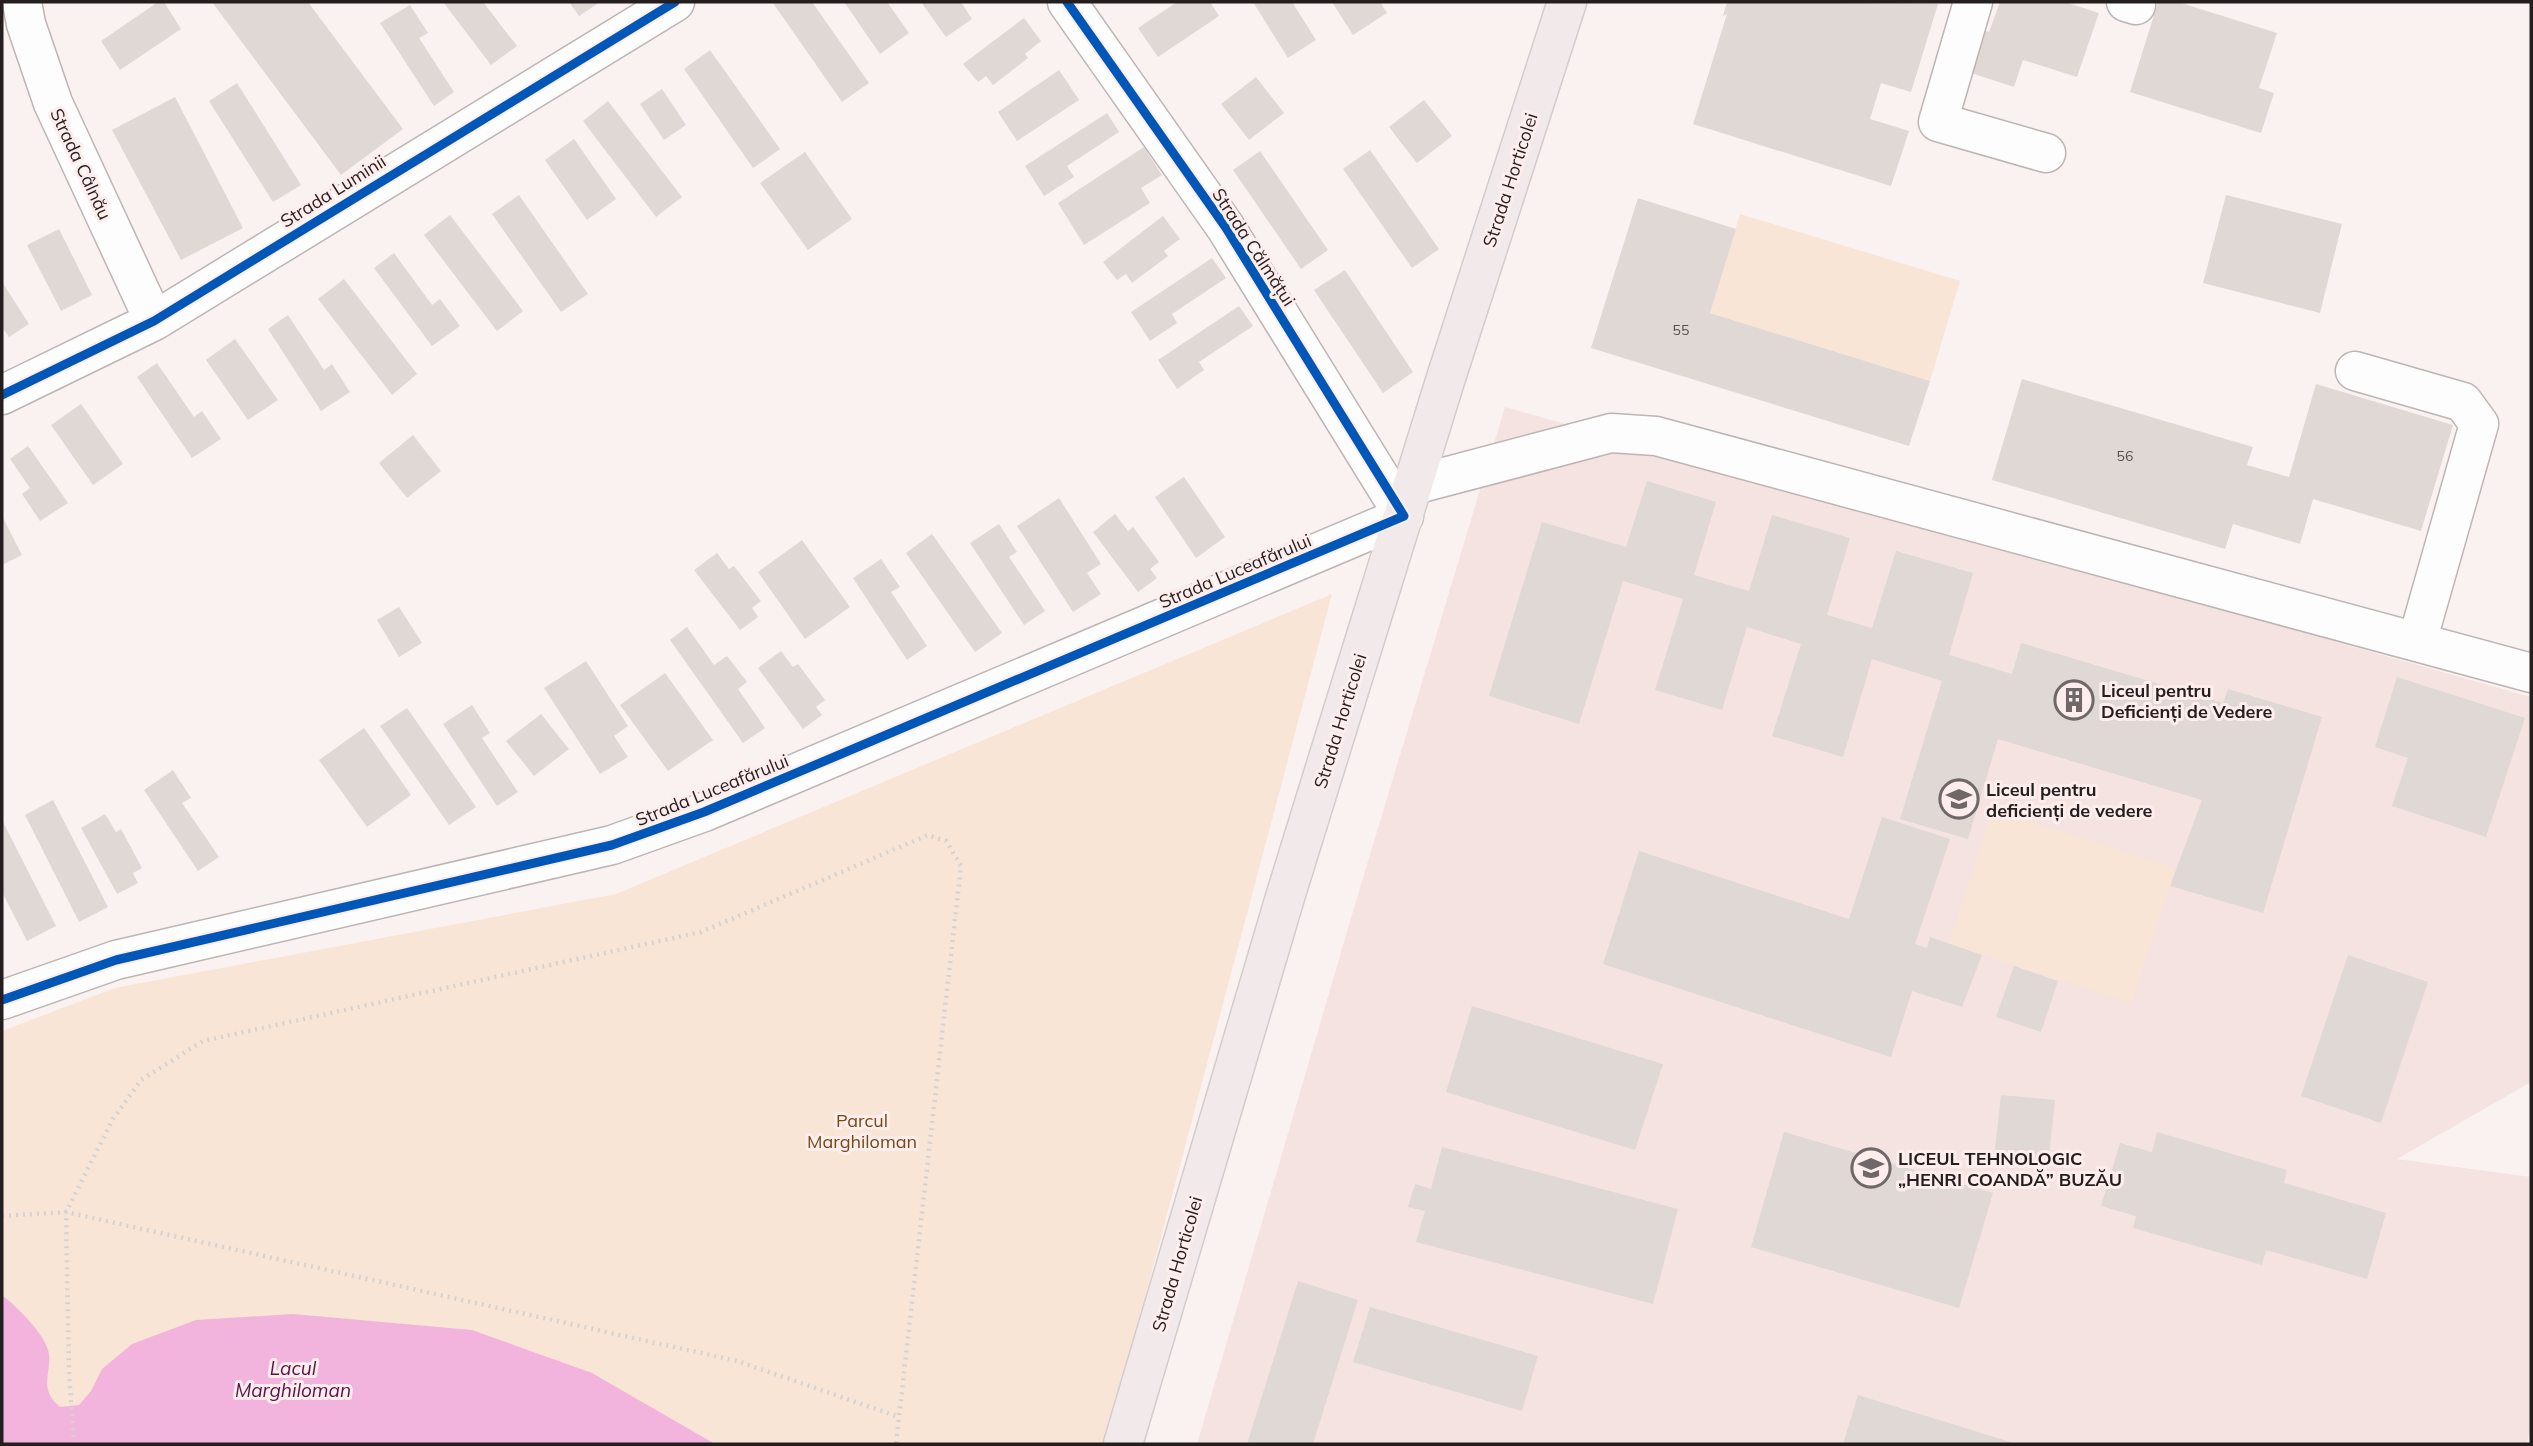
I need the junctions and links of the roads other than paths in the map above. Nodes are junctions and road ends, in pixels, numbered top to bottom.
1 (22, 2) edge
2 (675, 2) edge
3 (1067, 2) edge
4 (1567, 2) edge
5 (1973, 2) edge
6 (2046, 153) dead end
7 (154, 321) junction
8 (2355, 371) dead end
9 (2, 396) edge
10 (1409, 500) junction
11 (2417, 642) junction
12 (2531, 673) edge
13 (2, 1000) edge
14 (1123, 1444) edge

1 - 7 street, Strada Câlnău
2 - 7 street, Strada Luminii
3 - 10 street, Strada Călmățui
4 - 10 main road, Strada Horticolei
5 - 6 street
7 - 9 street, Strada Luminii
8 - 11 street
10 - 11 street, Strada Luceafărului
10 - 13 street, Strada Luceafărului
10 - 14 main road, Strada Horticolei
11 - 12 street, Strada Luceafărului

